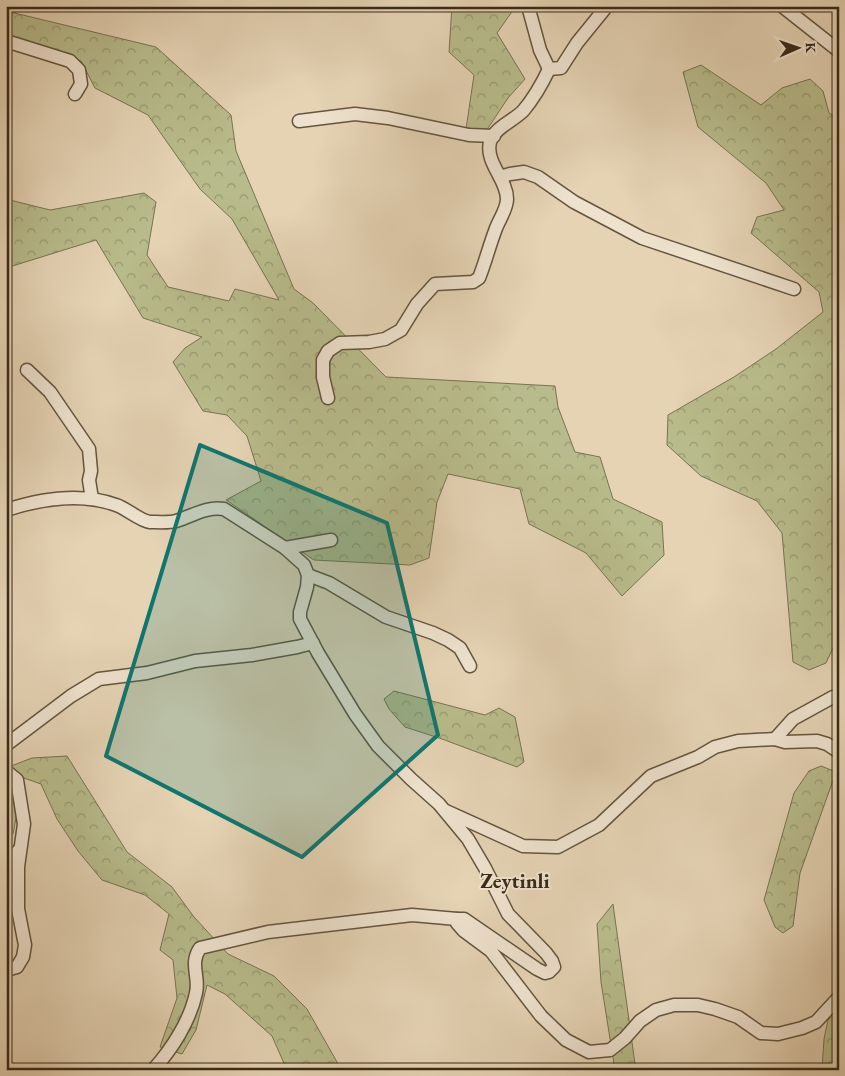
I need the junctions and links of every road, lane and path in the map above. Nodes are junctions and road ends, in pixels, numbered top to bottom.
1 (12, 6) edge
2 (528, 6) edge
3 (606, 6) edge
4 (782, 6) edge
5 (6, 8) edge
6 (6, 41) edge
7 (839, 51) edge
8 (549, 69) junction
9 (75, 94) dead end
10 (299, 121) dead end
11 (494, 136) junction
12 (500, 177) junction
13 (794, 289) dead end
14 (27, 370) dead end
15 (328, 398) dead end
16 (92, 500) junction
17 (6, 510) edge
18 (331, 540) dead end
19 (285, 548) junction
20 (308, 575) junction
21 (313, 643) junction
22 (470, 666) dead end
23 (839, 696) edge
24 (775, 739) junction
25 (6, 745) edge
26 (839, 752) edge
27 (6, 771) edge
28 (444, 810) junction
29 (21, 847) junction
30 (6, 869) edge
31 (457, 919) junction
32 (6, 970) edge
33 (839, 997) edge
34 (153, 1070) edge

1 - 5 street
2 - 8 street
3 - 8 street
4 - 7 street
6 - 9 street
8 - 11 street
10 - 11 street
11 - 12 street
12 - 13 street
12 - 15 street
14 - 16 street
16 - 17 street
16 - 19 street
18 - 19 street
19 - 20 street
20 - 21 street
20 - 22 street
21 - 25 street
21 - 28 street
23 - 24 street
24 - 26 street
24 - 28 street
27 - 29 street
28 - 31 street
29 - 30 street
29 - 32 street
31 - 33 street
31 - 34 street

